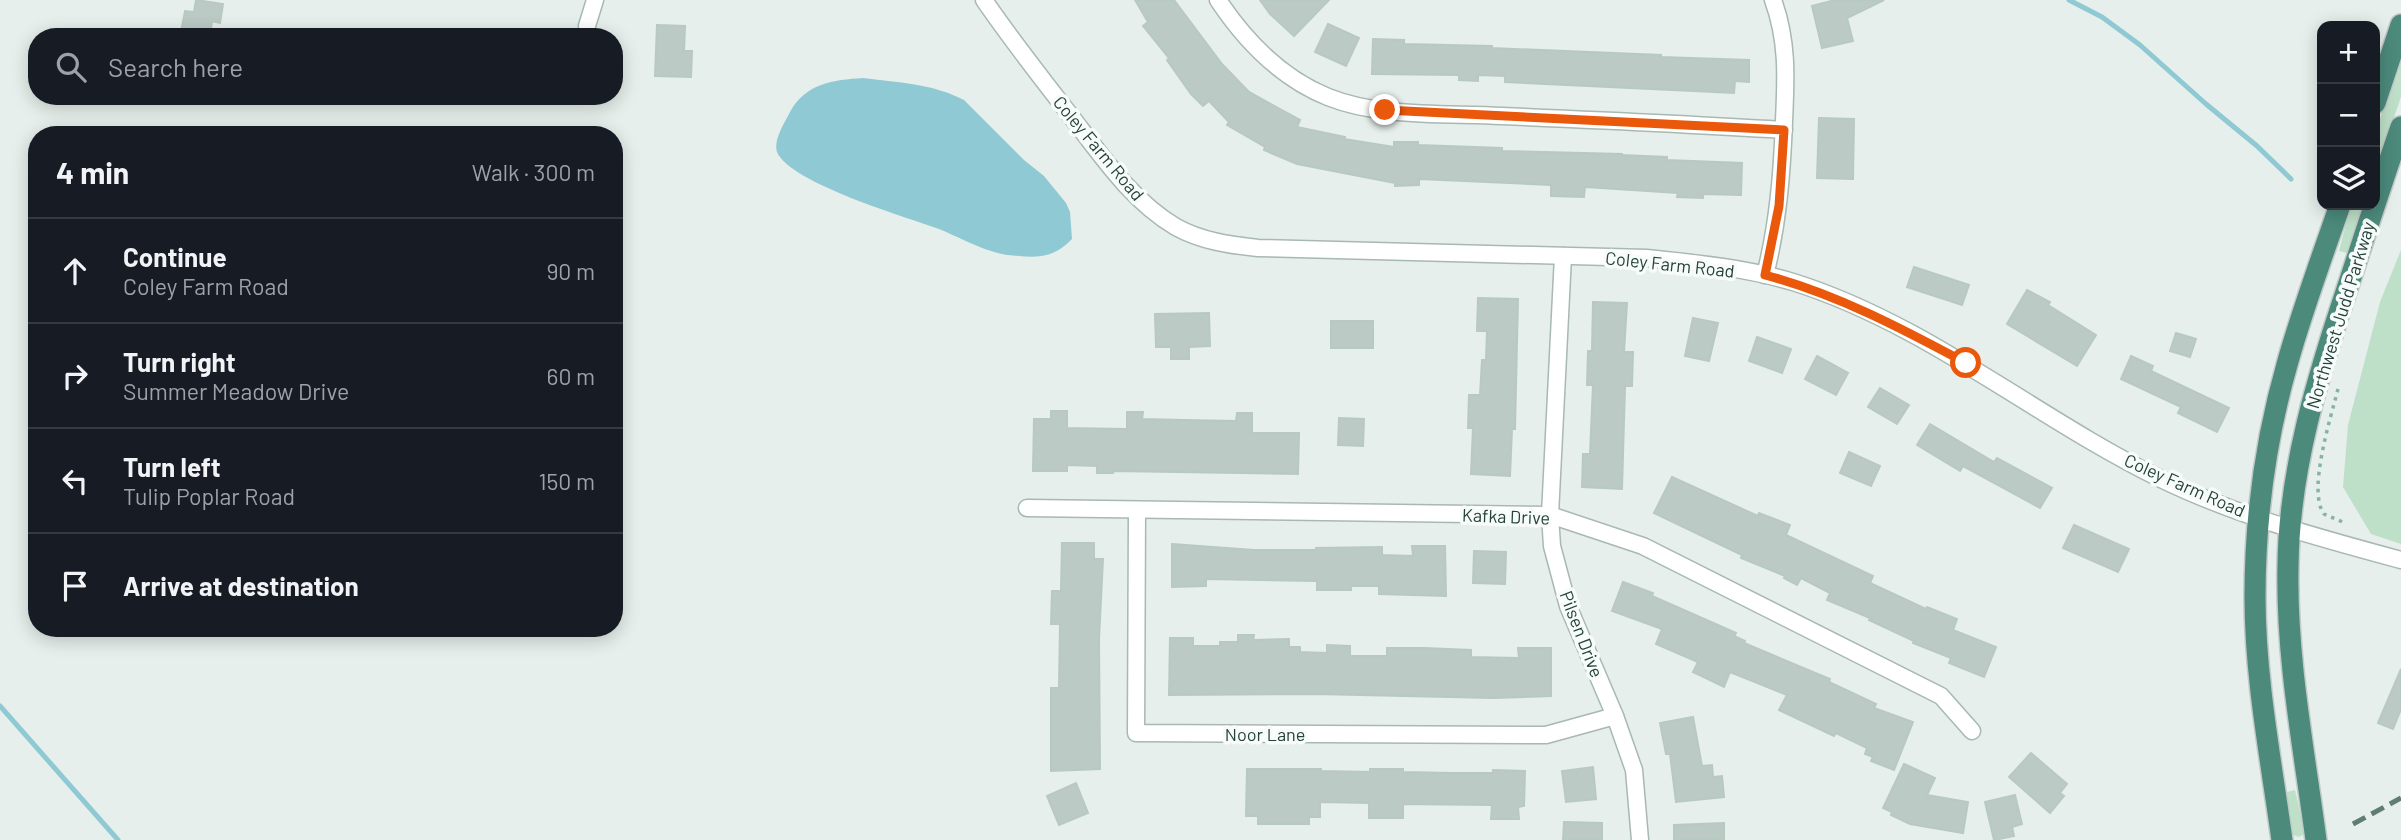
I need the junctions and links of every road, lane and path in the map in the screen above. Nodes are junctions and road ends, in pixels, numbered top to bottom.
1 (595, 0) edge
2 (984, 0) edge
3 (1218, 0) edge
4 (1773, 0) edge
5 (2401, 25) edge
6 (587, 26) dead end
7 (2380, 88) edge
8 (2401, 127) edge
9 (1784, 130) junction
10 (2338, 210) edge
11 (1563, 256) junction
12 (1765, 275) junction
13 (2336, 378) dead end
14 (1027, 508) dead end
15 (2320, 509) junction
16 (1137, 510) junction
17 (2313, 514) dead end
18 (1550, 515) junction
19 (2259, 517) junction
20 (2345, 523) dead end
21 (2290, 529) junction
22 (2401, 561) edge
23 (1615, 716) junction
24 (1972, 731) dead end
25 (1640, 840) edge
26 (2282, 840) edge
27 (2316, 840) edge

1 - 6 street
2 - 11 street, Coley Farm Road
3 - 9 street
4 - 9 street
5 - 7 highway
8 - 21 highway, Northwest Judd Parkway
9 - 12 street
10 - 19 highway, Northwest Judd Parkway
11 - 12 street, Coley Farm Road
11 - 18 street, Pilsen Drive
12 - 19 street, Coley Farm Road
13 - 15 path
14 - 16 street, Kafka Drive
15 - 17 path
15 - 20 path
16 - 18 street, Kafka Drive
16 - 23 street, Noor Lane
18 - 23 street, Pilsen Drive
18 - 24 street, Kafka Drive
19 - 21 street, Coley Farm Road
19 - 26 highway, Northwest Judd Parkway
21 - 22 street, Coley Farm Road
21 - 27 highway, Northwest Judd Parkway
23 - 25 street, Pilsen Drive

